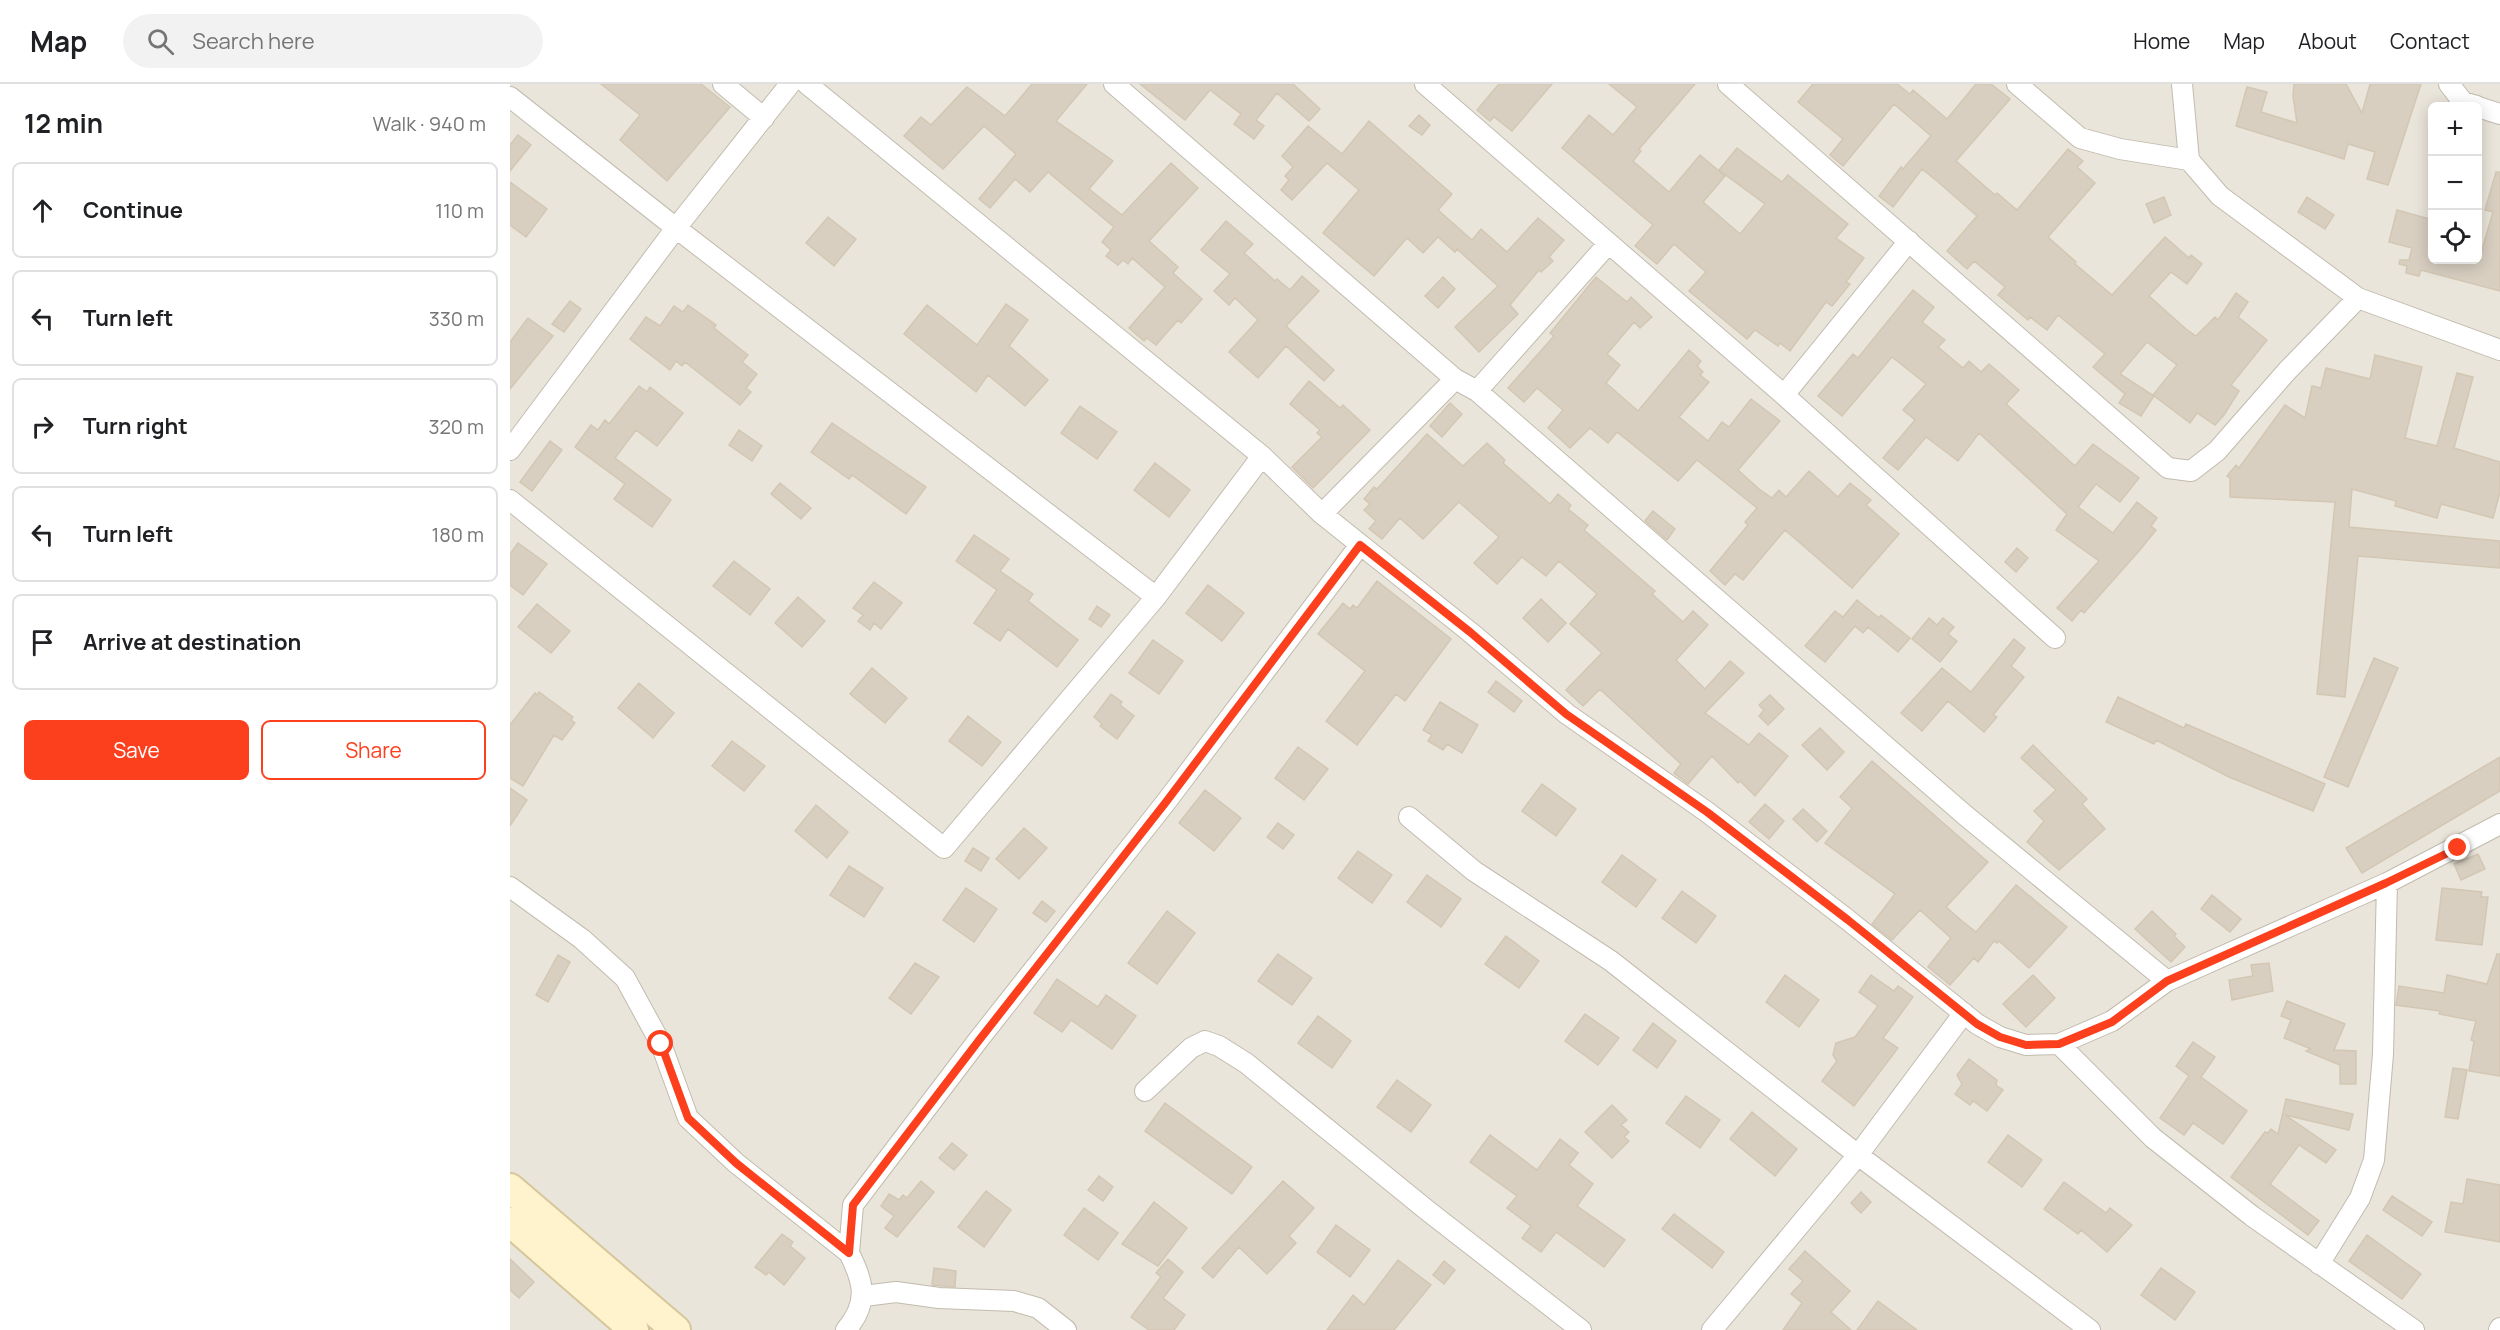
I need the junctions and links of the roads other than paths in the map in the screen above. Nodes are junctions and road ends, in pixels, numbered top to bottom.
1 (723, 84) edge
2 (790, 84) edge
3 (807, 84) edge
4 (1114, 84) edge
5 (1425, 84) edge
6 (1728, 84) edge
7 (2017, 84) edge
8 (2182, 84) edge
9 (2449, 84) edge
10 (510, 97) edge
11 (2463, 102) edge
12 (2482, 108) edge
13 (2500, 114) edge
14 (764, 118) junction
15 (2189, 160) junction
16 (676, 228) junction
17 (1909, 242) junction
18 (1608, 244) junction
19 (2358, 298) junction
20 (2500, 350) edge
21 (1455, 379) junction
22 (1477, 391) junction
23 (1784, 395) junction
24 (510, 450) edge
25 (1263, 456) junction
26 (510, 500) edge
27 (1322, 514) junction
28 (1360, 545) junction
29 (1156, 597) junction
30 (2055, 638) dead end
31 (1409, 817) dead end
32 (2500, 824) edge
33 (2386, 883) junction
34 (510, 887) edge
35 (2167, 981) junction
36 (1964, 1013) junction
37 (2059, 1044) junction
38 (1145, 1091) dead end
39 (1858, 1155) junction
40 (510, 1188) edge
41 (510, 1222) edge
42 (849, 1253) junction
43 (2319, 1264) junction
44 (864, 1296) junction
45 (634, 1330) edge
46 (676, 1330) edge
47 (846, 1330) edge
48 (1066, 1330) edge
49 (1581, 1330) edge
50 (1712, 1330) edge
51 (2090, 1330) edge
52 (2414, 1330) edge

1 - 14 street
2 - 14 street
3 - 25 street
4 - 21 street
5 - 18 street
6 - 17 street
7 - 15 street
8 - 15 street
9 - 11 street
10 - 16 street
12 - 13 street
14 - 16 street
15 - 19 street
16 - 24 street
16 - 29 street
17 - 19 street
17 - 23 street
18 - 22 street
18 - 23 street
19 - 20 street
21 - 22 street
21 - 27 street
22 - 35 street
23 - 30 street
25 - 27 street
25 - 29 street
26 - 29 street
27 - 28 street
28 - 36 street
28 - 42 street
31 - 39 street
32 - 33 street
33 - 35 street
33 - 43 street
34 - 42 street
35 - 37 street
36 - 37 street
36 - 39 street
37 - 43 street
38 - 49 street
39 - 50 street
39 - 51 street
40 - 46 street
41 - 45 street
42 - 44 street
43 - 52 street
44 - 47 street
44 - 48 street

